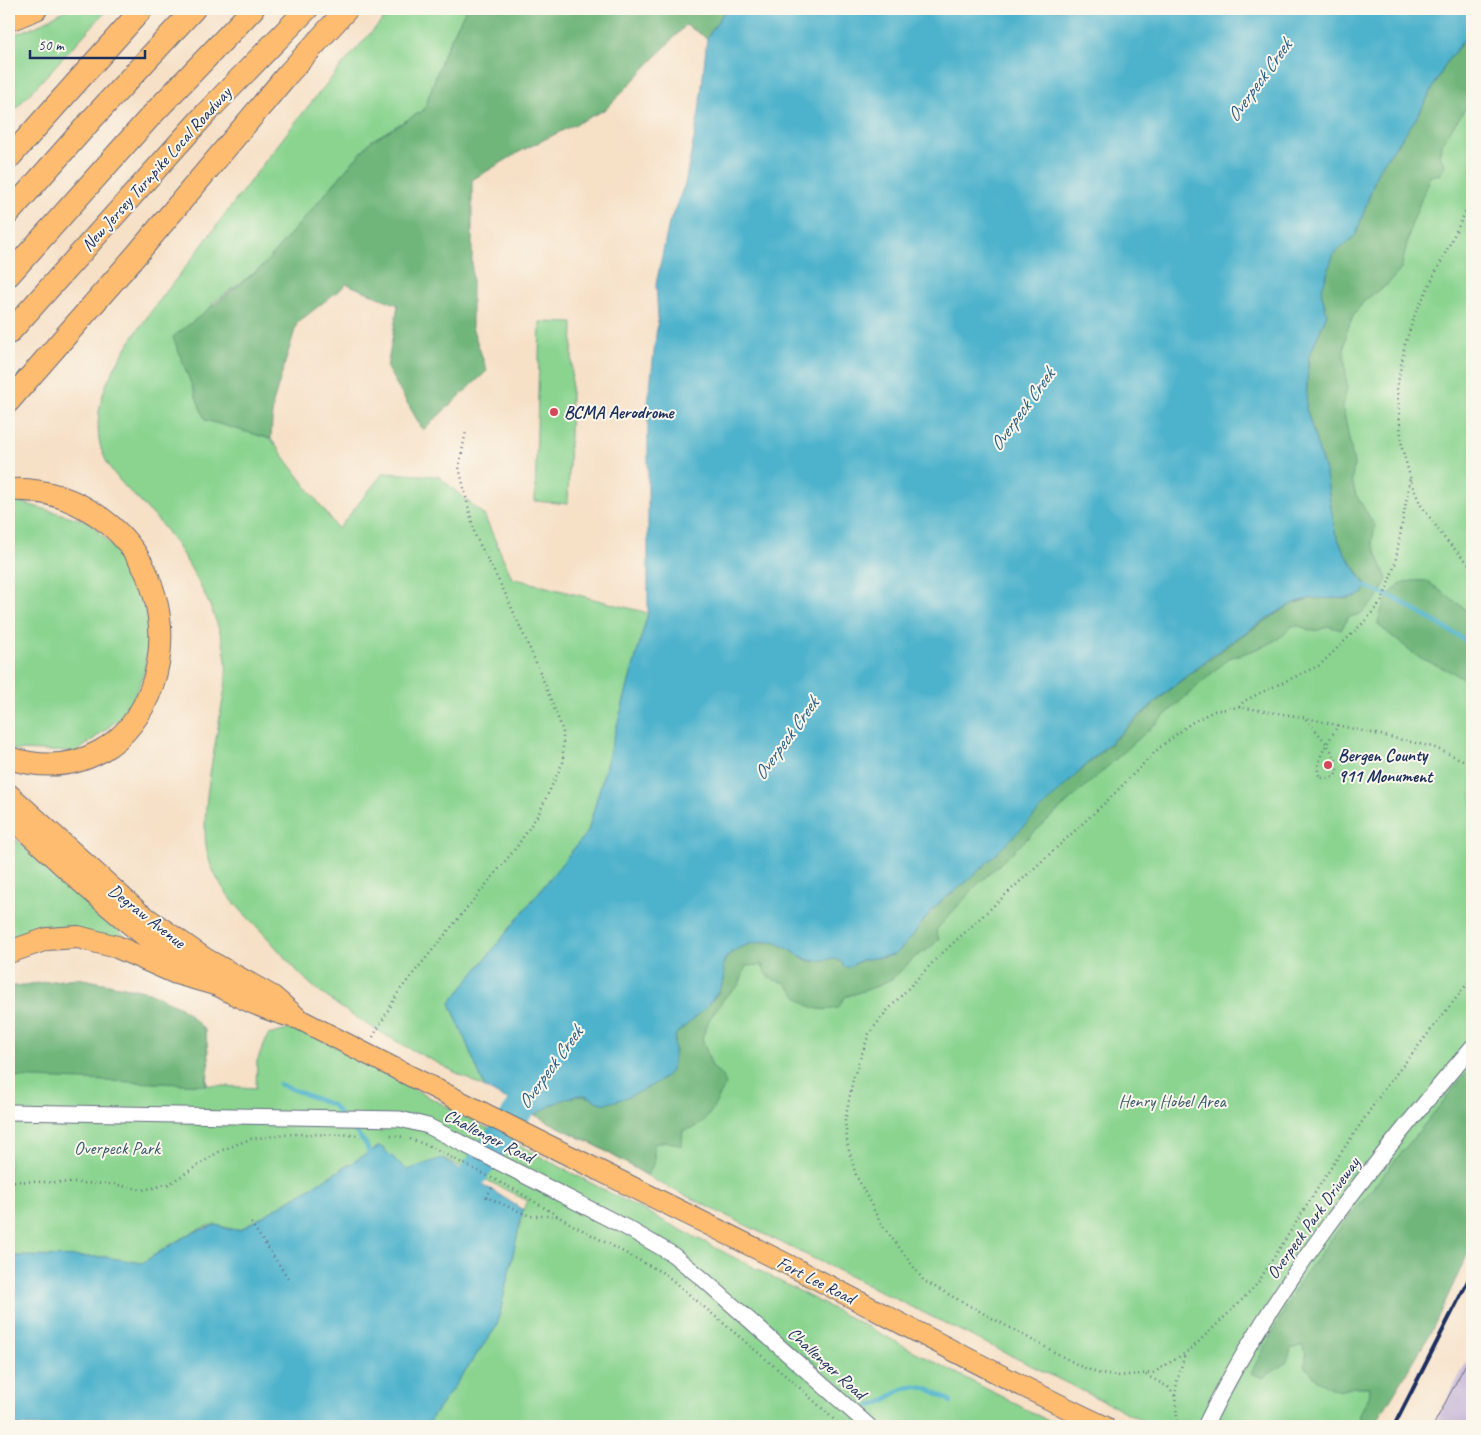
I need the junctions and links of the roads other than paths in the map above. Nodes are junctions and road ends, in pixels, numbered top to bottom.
1 (36, 9) edge
2 (142, 9) edge
3 (194, 9) edge
4 (253, 9) edge
5 (307, 9) edge
6 (347, 9) edge
7 (9, 20) edge
8 (9, 158) edge
9 (9, 213) edge
10 (9, 274) edge
11 (9, 333) edge
12 (9, 401) edge
13 (9, 490) edge
14 (9, 758) edge
15 (9, 794) edge
16 (9, 816) edge
17 (9, 952) edge
18 (218, 985) junction
19 (299, 1019) junction
20 (1472, 1046) edge
21 (9, 1112) edge
22 (526, 1136) joint
23 (869, 1426) edge
24 (1104, 1426) edge
25 (1205, 1426) edge

1 - 7 highway
2 - 8 highway
3 - 9 highway
4 - 10 highway
5 - 11 highway, New Jersey Turnpike Local Roadway
6 - 12 highway
13 - 14 highway
15 - 19 main road, Degraw Avenue
16 - 18 main road, Degraw Avenue
17 - 18 highway
18 - 19 main road, Degraw Avenue
19 - 22 main road, Degraw Avenue
20 - 25 street, Overpeck Park Driveway
21 - 23 street, Challenger Road
22 - 24 main road, Fort Lee Road

